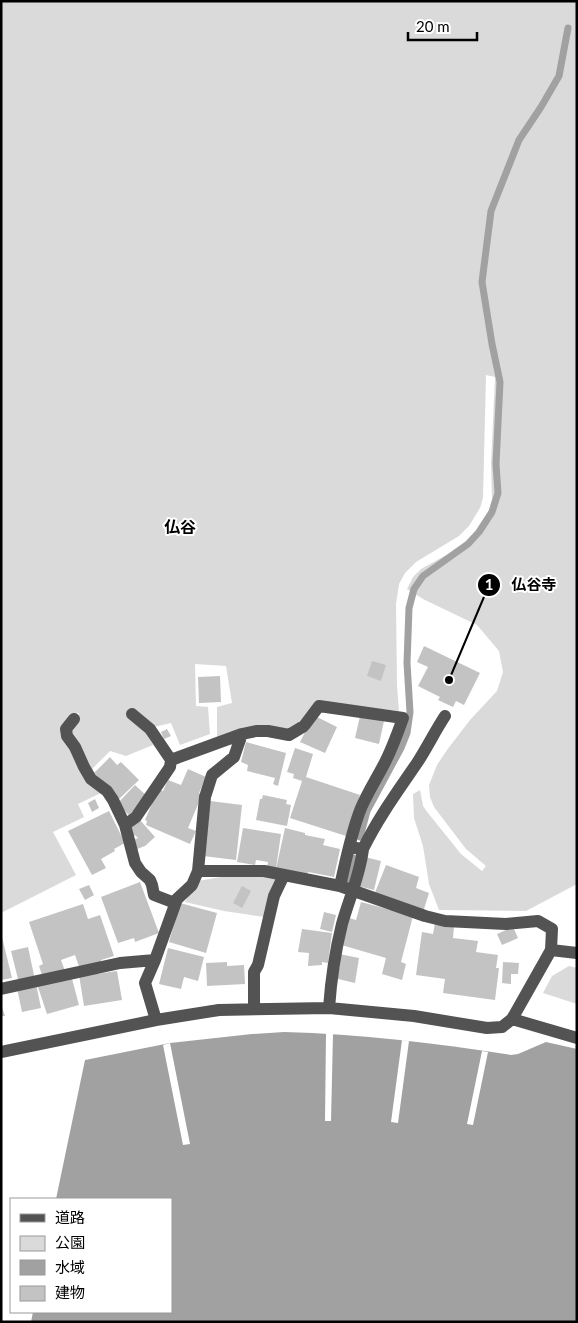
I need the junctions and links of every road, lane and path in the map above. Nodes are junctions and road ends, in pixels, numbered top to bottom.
1 (132, 714) dead end
2 (445, 716) dead end
3 (74, 719) dead end
4 (242, 734) junction
5 (171, 760) junction
6 (125, 825) junction
7 (349, 848) junction
8 (363, 849) junction
9 (198, 870) junction
10 (284, 875) junction
11 (340, 886) junction
12 (353, 890) junction
13 (176, 903) junction
14 (551, 950) junction
15 (577, 953) edge
16 (155, 960) junction
17 (1, 989) edge
18 (329, 1008) junction
19 (254, 1009) junction
20 (512, 1019) junction
21 (156, 1020) junction
22 (577, 1038) edge
23 (1, 1052) edge

1 - 5 street
2 - 8 street
3 - 6 street
4 - 5 street
4 - 7 street
4 - 9 street
5 - 6 street
6 - 13 street
7 - 8 street
7 - 11 street
8 - 12 street
9 - 10 street
9 - 13 street
10 - 11 street
10 - 19 street
11 - 12 street
12 - 14 street
12 - 18 street
13 - 16 street
14 - 15 street
14 - 20 street
16 - 17 street
16 - 21 street
18 - 19 street
18 - 20 street
19 - 21 street
20 - 22 street
21 - 23 street

